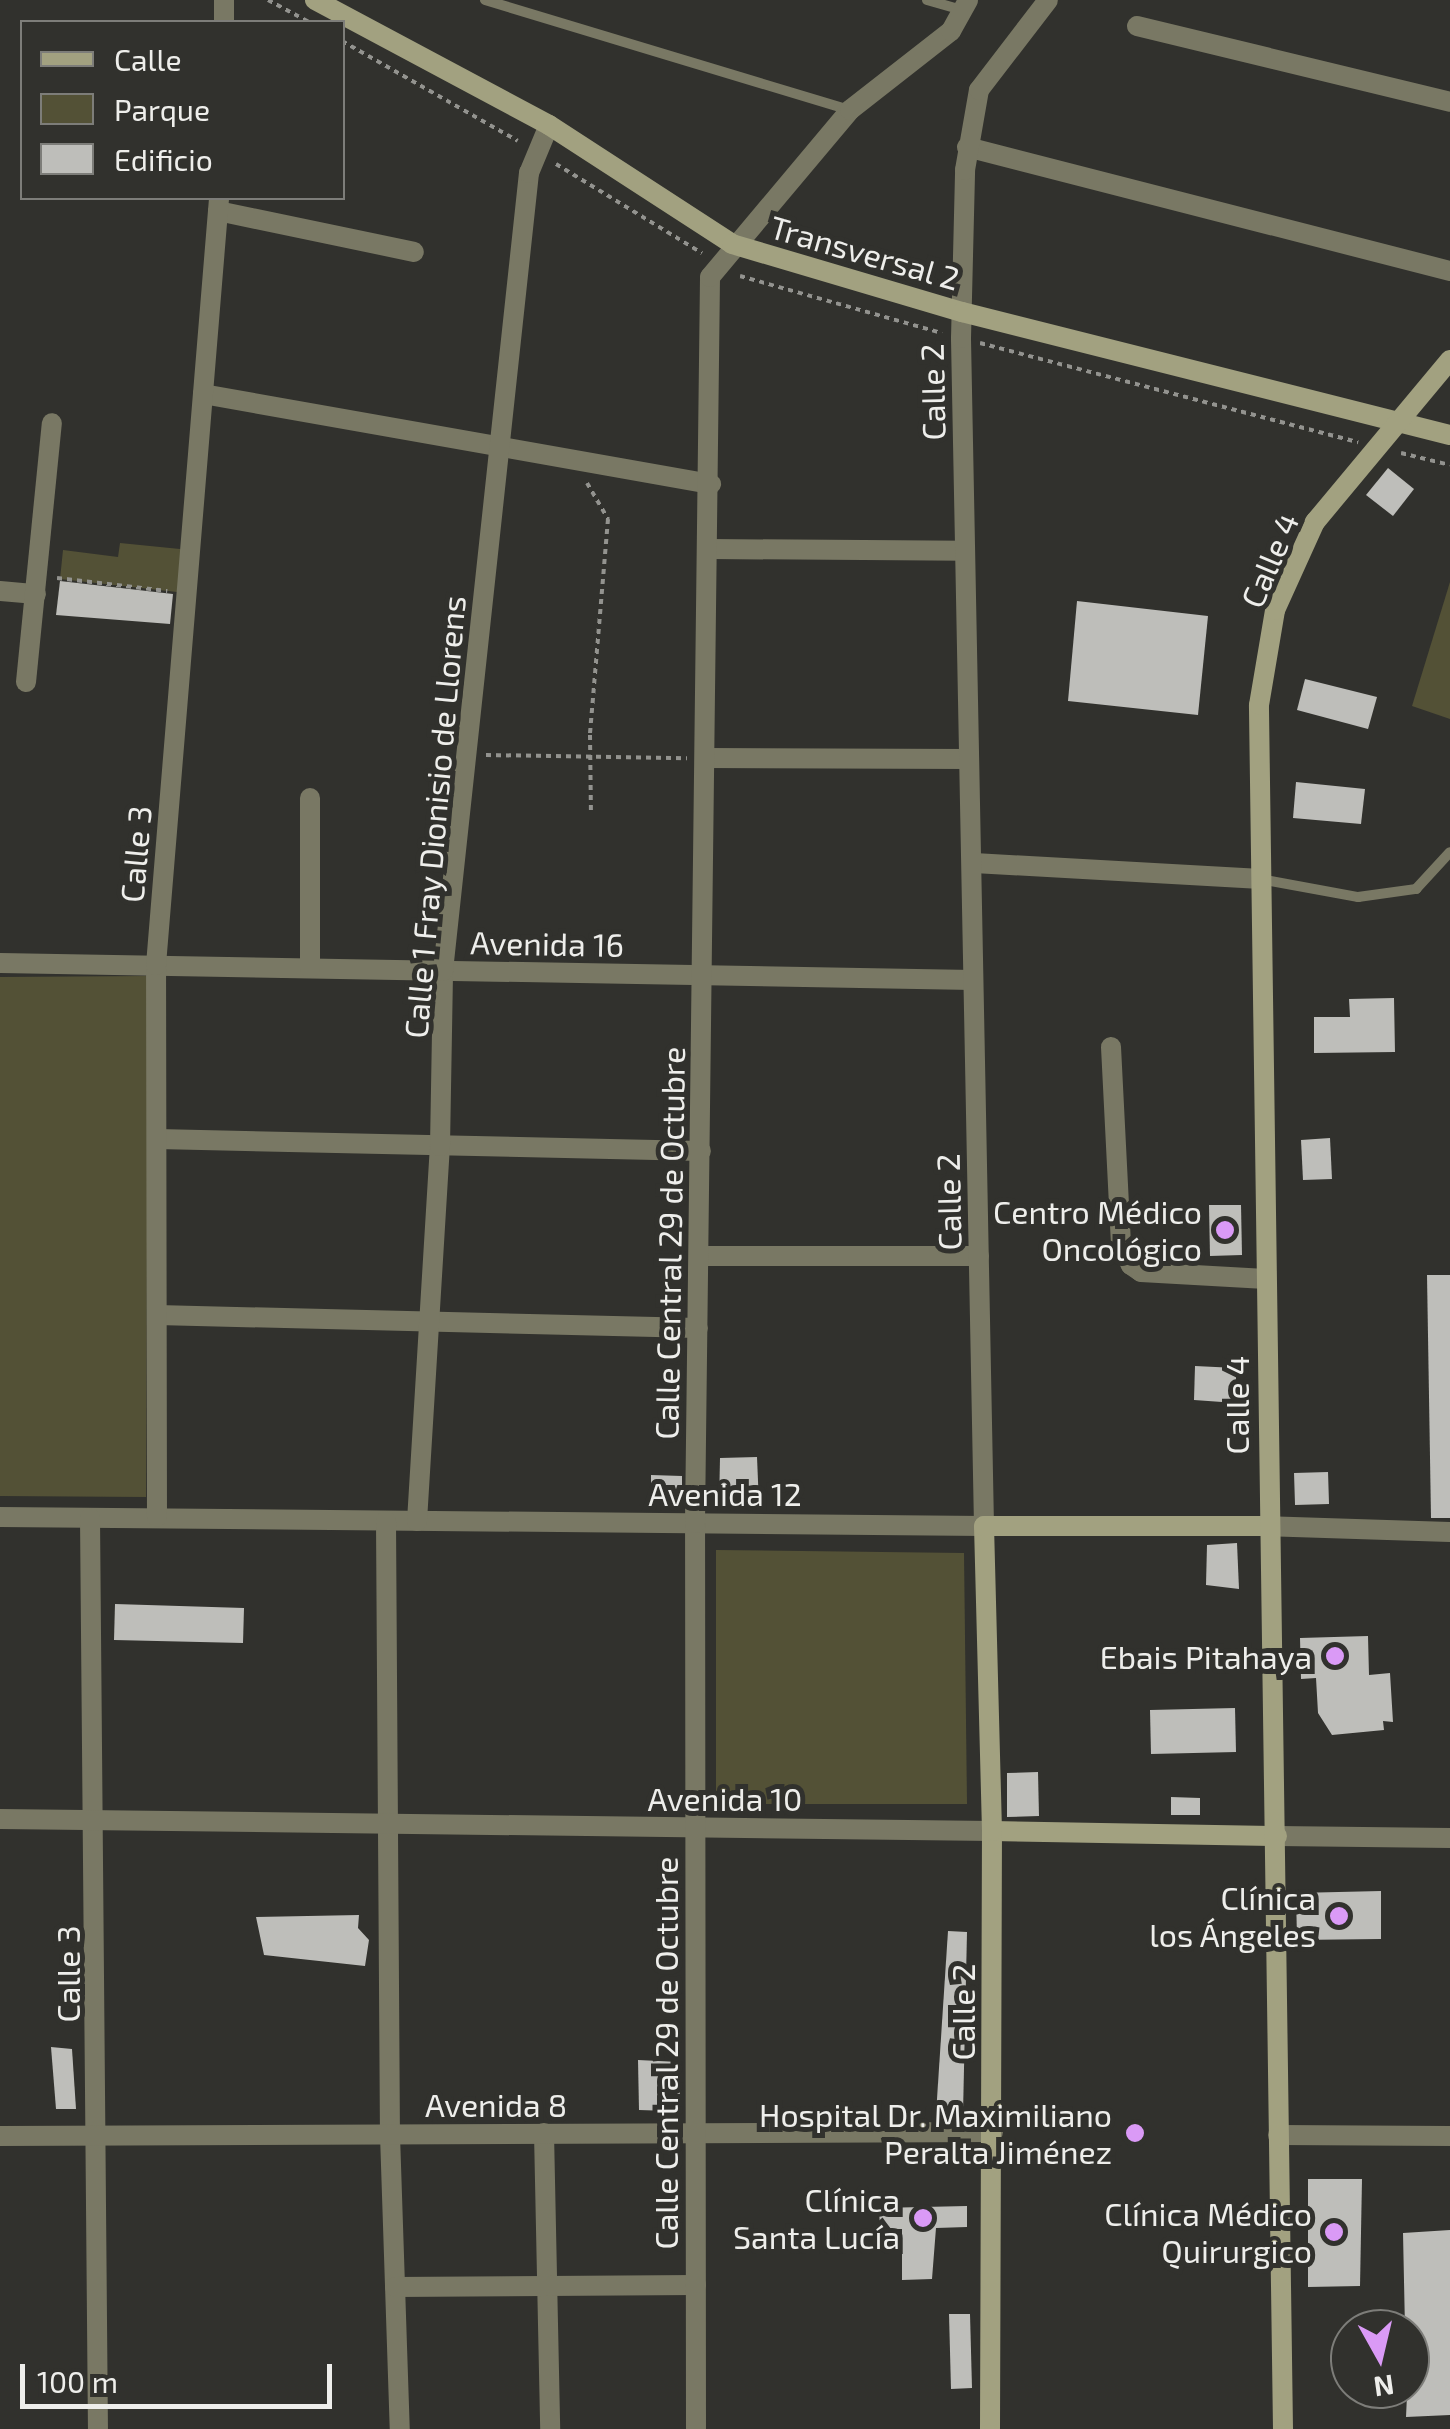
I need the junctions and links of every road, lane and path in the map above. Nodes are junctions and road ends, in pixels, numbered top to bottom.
1 (268, 0) edge
2 (315, 0) edge
3 (485, 0) edge
4 (927, 0) edge
5 (1048, 0) edge
6 (967, 6) edge
7 (305, 20) edge
8 (1137, 26) dead end
9 (1450, 102) edge
10 (850, 110) junction
11 (549, 125) junction
12 (966, 146) junction
13 (219, 204) edge
14 (732, 244) junction
15 (414, 252) dead end
16 (1450, 271) edge
17 (748, 281) dead end
18 (962, 312) junction
19 (961, 338) junction
20 (1450, 360) edge
21 (202, 394) junction
22 (1397, 419) junction
23 (52, 423) dead end
24 (1450, 435) edge
25 (1374, 446) junction
26 (500, 449) junction
27 (573, 461) junction
28 (1450, 465) edge
29 (711, 484) junction
30 (710, 549) junction
31 (965, 551) junction
32 (37, 586) junction
33 (0, 591) edge
34 (186, 593) junction
35 (26, 682) dead end
36 (466, 755) junction
37 (590, 757) junction
38 (706, 758) junction
39 (969, 759) junction
40 (310, 798) dead end
41 (591, 812) dead end
42 (1450, 852) edge
43 (974, 863) junction
44 (1257, 879) junction
45 (0, 963) edge
46 (156, 965) junction
47 (310, 968) junction
48 (443, 971) junction
49 (703, 975) junction
50 (973, 980) junction
51 (1111, 1047) dead end
52 (157, 1139) junction
53 (440, 1146) junction
54 (700, 1151) junction
55 (699, 1256) junction
56 (979, 1256) junction
57 (1266, 1279) junction
58 (157, 1315) junction
59 (428, 1323) junction
60 (698, 1328) junction
61 (158, 1517) junction
62 (0, 1518) edge
63 (90, 1518) junction
64 (386, 1520) junction
65 (416, 1521) junction
66 (695, 1523) junction
67 (984, 1526) junction
68 (1266, 1526) junction
69 (1450, 1532) edge
70 (0, 1818) edge
71 (96, 1820) junction
72 (386, 1828) junction
73 (694, 1828) junction
74 (992, 1831) junction
75 (1277, 1836) junction
76 (1450, 1838) edge
77 (992, 2132) junction
78 (695, 2133) junction
79 (544, 2134) junction
80 (390, 2135) junction
81 (1278, 2135) junction
82 (0, 2136) edge
83 (97, 2136) junction
84 (1450, 2136) edge
85 (546, 2285) junction
86 (696, 2285) junction
87 (395, 2287) junction
88 (98, 2429) edge
89 (400, 2429) edge
90 (550, 2429) edge
91 (696, 2429) edge
92 (990, 2429) edge
93 (1283, 2429) edge

1 - 7 path
2 - 11 street, Transversal 2
3 - 10 lane
4 - 6 lane
5 - 12 street, Calle 2
6 - 10 street, Calle Central 29 de Octubre
8 - 9 street
10 - 14 street, Calle Central 29 de Octubre
11 - 14 street, Transversal 2
11 - 26 street, Calle 1 Fray Dionisio de Llorens
12 - 16 street
12 - 18 street, Calle 2
13 - 15 street
13 - 21 street, Calle 3
14 - 18 street, Transversal 2
14 - 29 street, Calle Central 29 de Octubre
17 - 19 path
18 - 19 street, Calle 2
18 - 22 street, Transversal 2
19 - 25 path
19 - 31 street, Calle 2
20 - 22 street, Calle 4
21 - 26 street
21 - 34 street, Calle 3
22 - 24 street, Transversal 2
22 - 25 street, Calle 4
23 - 32 street
25 - 28 path
25 - 44 street, Calle 4
26 - 27 street
26 - 36 street, Calle 1 Fray Dionisio de Llorens
27 - 29 street
27 - 37 path
29 - 30 street, Calle Central 29 de Octubre
30 - 31 street
30 - 38 street, Calle Central 29 de Octubre
31 - 39 street, Calle 2
32 - 33 street
32 - 34 path
32 - 35 street
34 - 46 street, Calle 3
36 - 37 path
36 - 48 street, Calle 1 Fray Dionisio de Llorens
37 - 38 path
37 - 41 path
38 - 39 street
38 - 49 street, Calle Central 29 de Octubre
39 - 43 street, Calle 2
40 - 47 street
42 - 44 lane
43 - 44 street
43 - 50 street, Calle 2
44 - 57 street, Calle 4
45 - 46 street, Avenida 16
46 - 47 street, Avenida 16
46 - 52 street, Calle 3
47 - 48 street, Avenida 16
48 - 49 street, Avenida 16
48 - 53 street, Calle 1 Fray Dionisio de Llorens
49 - 50 street, Avenida 16
49 - 54 street, Calle Central 29 de Octubre
50 - 56 street, Calle 2
51 - 57 street
52 - 53 street
52 - 58 street, Calle 3
53 - 54 street
53 - 59 street, Calle 1 Fray Dionisio de Llorens
54 - 55 street, Calle Central 29 de Octubre
55 - 56 street
55 - 60 street, Calle Central 29 de Octubre
56 - 67 street, Calle 2
57 - 68 street, Calle 4
58 - 59 street
58 - 61 street, Calle 3
59 - 60 street
59 - 65 street, Calle 1 Fray Dionisio de Llorens
60 - 66 street, Calle Central 29 de Octubre
61 - 63 street, Avenida 12
61 - 64 street, Avenida 12
62 - 63 street, Avenida 12
63 - 71 street, Calle 3
64 - 65 street, Avenida 12
64 - 72 street
65 - 66 street, Avenida 12
66 - 67 street, Avenida 12
66 - 73 street, Calle Central 29 de Octubre
67 - 68 street, Avenida 12
67 - 74 street, Calle 2
68 - 69 street, Avenida 12
68 - 75 street, Calle 4
70 - 71 street, Avenida 10
71 - 72 street, Avenida 10
71 - 83 street, Calle 3
72 - 73 street, Avenida 10
72 - 80 street
73 - 74 street, Avenida 10
73 - 78 street, Calle Central 29 de Octubre
74 - 75 street, Avenida 10
74 - 77 street, Calle 2
75 - 76 street, Avenida 10
75 - 81 street, Calle 4
77 - 78 street, Avenida 8
77 - 92 street, Calle 2
78 - 79 street, Avenida 8
78 - 86 street, Calle Central 29 de Octubre
79 - 80 street, Avenida 8
79 - 85 street
80 - 83 street, Avenida 8
80 - 87 street
81 - 84 street
81 - 93 street, Calle 4
82 - 83 street, Avenida 8
83 - 88 street, Calle 3
85 - 86 street
85 - 87 street
85 - 90 street
86 - 91 street, Calle Central 29 de Octubre
87 - 89 street

